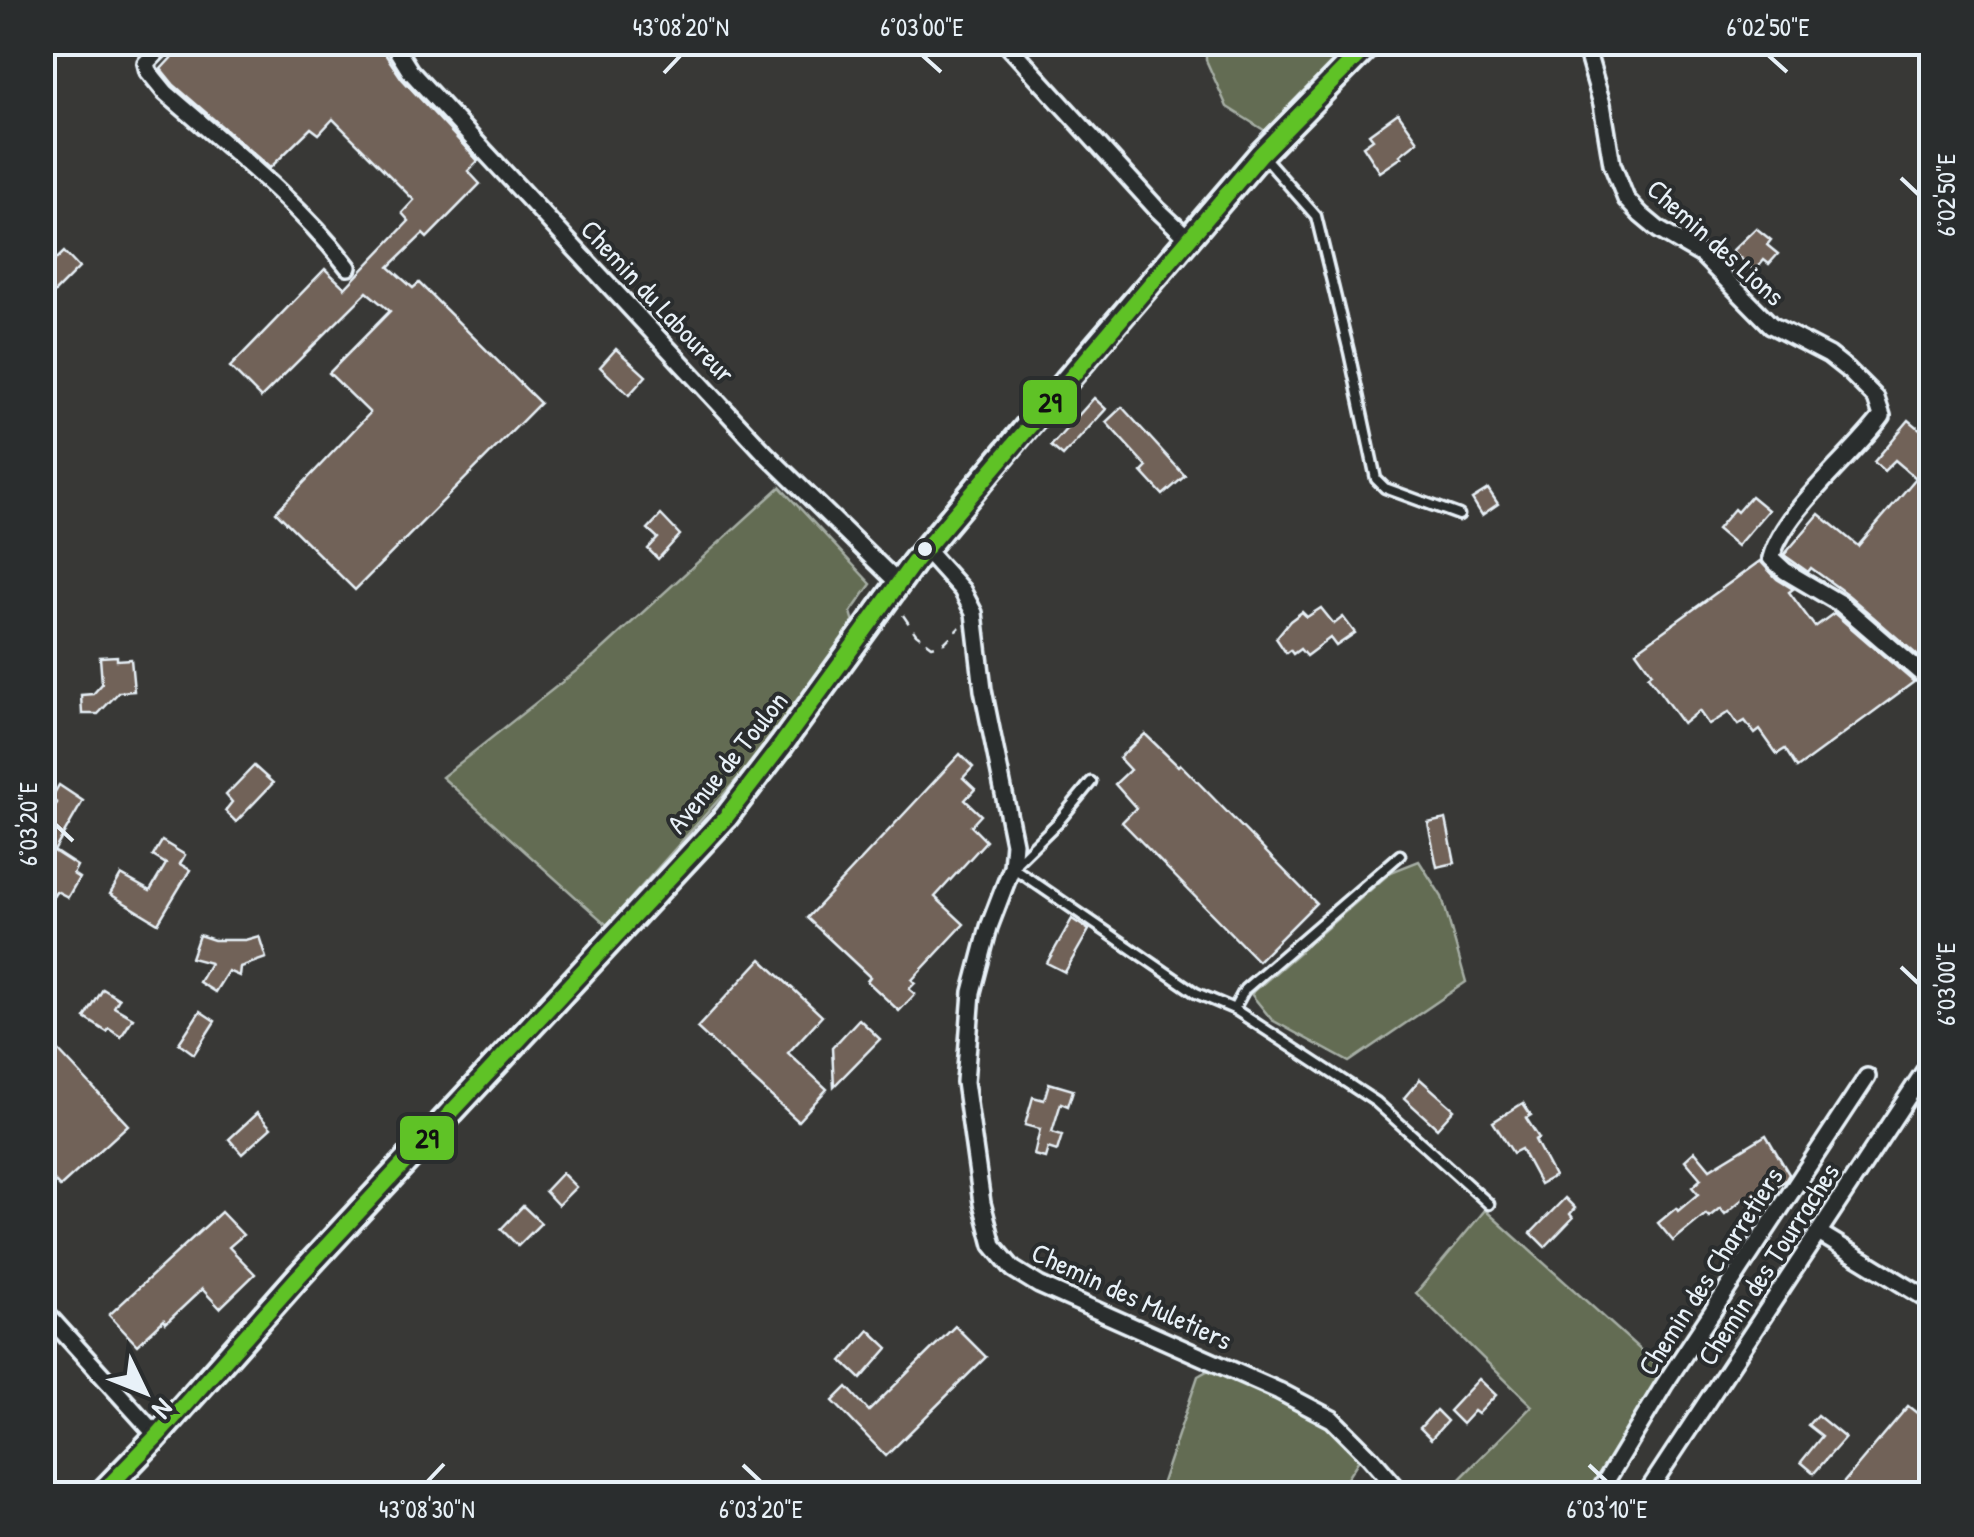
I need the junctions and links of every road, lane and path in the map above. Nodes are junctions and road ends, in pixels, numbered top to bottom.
1 (167, 42) edge
2 (392, 42) edge
3 (1006, 42) edge
4 (1370, 42) edge
5 (1584, 42) edge
6 (1261, 154) junction
7 (1189, 239) junction
8 (348, 267) dead end
9 (1459, 515) dead end
10 (925, 549) junction
11 (893, 593) junction
12 (974, 613) junction
13 (1922, 674) dead end
14 (1090, 782) dead end
15 (1400, 855) dead end
16 (1012, 867) junction
17 (1234, 1009) junction
18 (1932, 1060) edge
19 (1867, 1077) dead end
20 (1489, 1204) dead end
21 (1818, 1233) junction
22 (1932, 1302) edge
23 (42, 1309) edge
24 (157, 1436) junction
25 (101, 1494) edge
26 (1402, 1494) edge
27 (1598, 1494) edge
28 (1646, 1494) edge

1 - 8 street
2 - 11 street, Chemin du Laboureur
3 - 7 street
4 - 6 main road, Avenue de Toulon
5 - 13 street, Chemin des Lions
6 - 7 main road, Avenue de Toulon
6 - 9 lane
7 - 10 main road, Avenue de Toulon
10 - 11 main road, Avenue de Toulon
10 - 12 street, Chemin des Muletiers
11 - 12 path
11 - 24 main road, Avenue de Toulon
12 - 16 street, Chemin des Muletiers
14 - 16 lane
15 - 17 lane
16 - 17 lane
16 - 26 street, Chemin des Muletiers
17 - 20 lane
18 - 21 street, Chemin des Tourraches
19 - 27 street, Chemin des Charretiers
21 - 22 street
21 - 28 street, Chemin des Tourraches
23 - 24 street
24 - 25 main road, Avenue de Toulon

